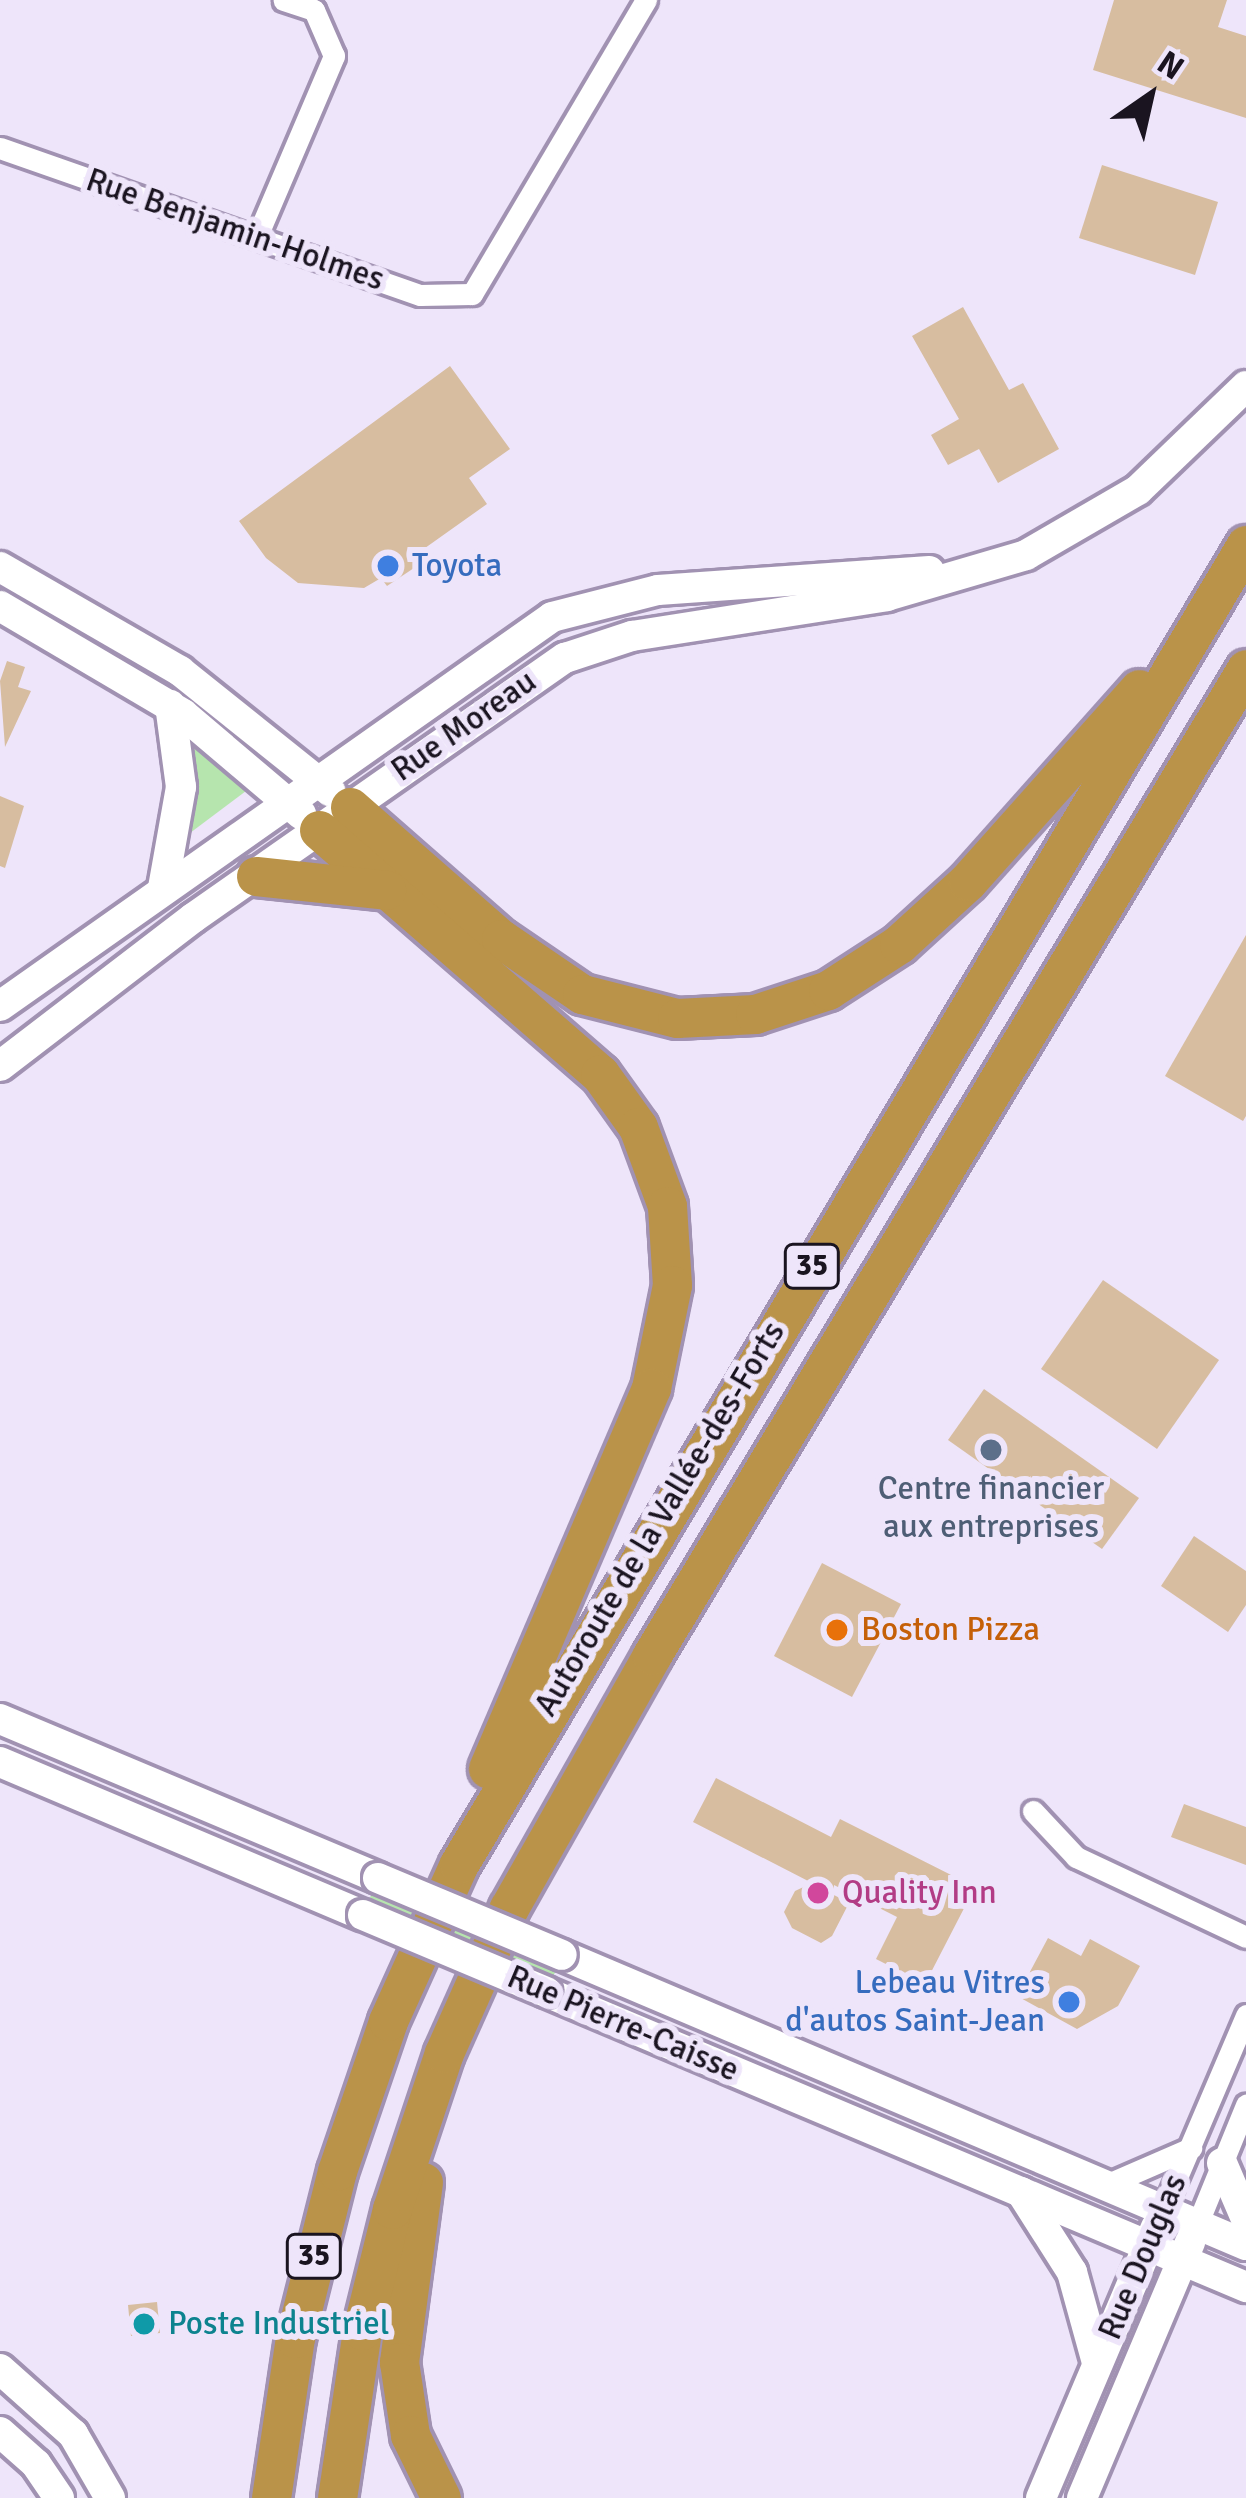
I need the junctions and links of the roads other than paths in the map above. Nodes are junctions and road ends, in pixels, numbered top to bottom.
1 (284, 0) edge
2 (646, 0) edge
3 (0, 148) edge
4 (258, 234) junction
5 (1246, 386) edge
6 (1246, 545) edge
7 (1006, 562) junction
8 (0, 568) edge
9 (0, 606) edge
10 (1202, 618) junction
11 (1246, 669) edge
12 (170, 705) junction
13 (317, 780) junction
14 (287, 801) junction
15 (334, 819) junction
16 (256, 876) junction
17 (163, 888) junction
18 (386, 890) junction
19 (0, 1006) edge
20 (0, 1066) edge
21 (0, 1719) edge
22 (0, 1762) edge
23 (579, 1781) junction
24 (1033, 1811) dead end
25 (436, 1912) junction
26 (1246, 1937) edge
27 (1246, 2015) edge
28 (1246, 2105) edge
29 (1191, 2147) junction
30 (1222, 2163) junction
31 (1106, 2185) junction
32 (1022, 2192) junction
33 (1163, 2210) junction
34 (1246, 2219) edge
35 (1197, 2225) junction
36 (1148, 2245) junction
37 (1246, 2245) edge
38 (1184, 2259) junction
39 (1246, 2287) edge
40 (1097, 2363) junction
41 (0, 2369) edge
42 (0, 2432) edge
43 (59, 2498) edge
44 (110, 2498) edge
45 (271, 2498) edge
46 (337, 2498) edge
47 (441, 2498) edge
48 (1041, 2498) edge
49 (1082, 2498) edge

1 - 4 street
2 - 4 street, Rue Benjamin-Holmes
3 - 4 street, Rue Benjamin-Holmes
5 - 7 main road, Rue Moreau
6 - 10 highway, Autoroute de la Vallée-des-Forts / 35
7 - 13 main road, Rue Moreau
7 - 15 main road, Rue Moreau
8 - 13 main road
9 - 12 main road
10 - 15 highway
10 - 25 highway, Autoroute de la Vallée-des-Forts / 35
11 - 23 highway, Autoroute de la Vallée-des-Forts / 35
12 - 14 main road
12 - 17 main road
13 - 14 main road, Rue Moreau
13 - 15 main road
14 - 15 main road
14 - 17 main road, Rue Moreau
15 - 16 main road, Rue Moreau
15 - 18 highway
16 - 18 highway
16 - 20 main road, Rue Moreau
17 - 19 main road, Rue Moreau
18 - 25 highway
21 - 25 main road, Rue Pierre-Caisse, bridge
22 - 32 main road, Rue Pierre-Caisse, bridge
23 - 46 highway, Autoroute de la Vallée-des-Forts / 35
23 - 47 highway
24 - 26 street
25 - 31 main road, Rue Pierre-Caisse, bridge
25 - 45 highway, Autoroute de la Vallée-des-Forts / 35
27 - 29 street, Rue Douglas
28 - 30 street, Rue Douglas
29 - 31 street
29 - 33 street, Rue Douglas
30 - 34 main road
30 - 35 street, Rue Douglas
31 - 33 main road, Rue Pierre-Caisse
32 - 36 main road, Rue Pierre-Caisse
32 - 40 main road
33 - 35 main road, Rue Pierre-Caisse
33 - 36 main road, Rue Douglas
35 - 37 main road, Rue Pierre-Caisse
35 - 38 main road, Rue Douglas
36 - 38 main road, Rue Pierre-Caisse
36 - 40 main road, Rue Douglas
38 - 39 main road, Rue Pierre-Caisse
38 - 49 main road, Rue Douglas
40 - 48 main road, Rue Douglas
41 - 44 main road
42 - 43 main road

